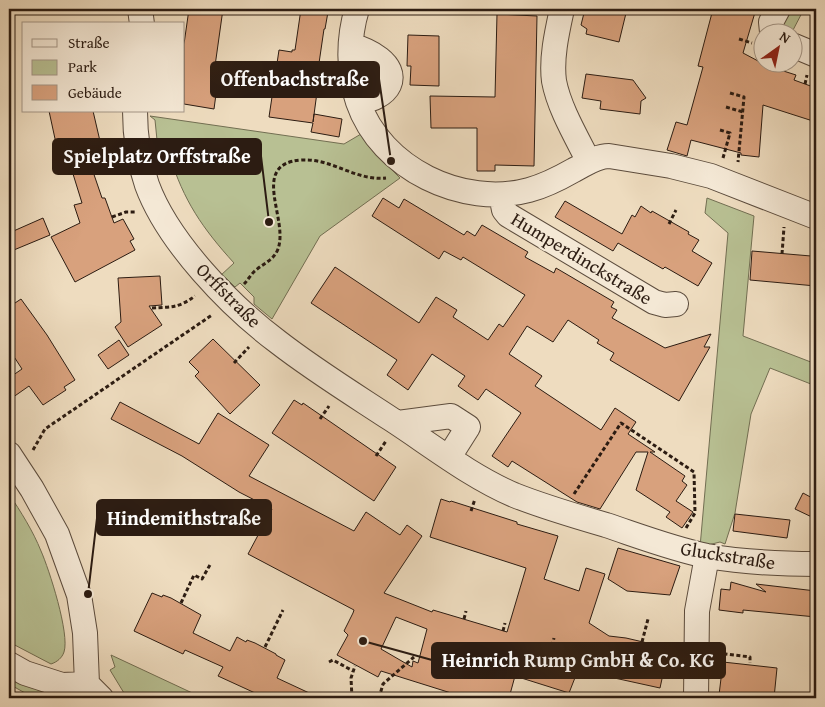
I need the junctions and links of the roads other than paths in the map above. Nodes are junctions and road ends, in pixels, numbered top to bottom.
1 (140, 9) edge
2 (357, 9) edge
3 (562, 9) edge
4 (778, 9) edge
5 (142, 22) edge
6 (771, 22) edge
7 (351, 46) junction
8 (802, 49) edge
9 (816, 55) edge
10 (358, 103) junction
11 (136, 112) edge
12 (589, 162) junction
13 (501, 194) junction
14 (816, 217) edge
15 (676, 304) dead end
16 (398, 423) junction
17 (449, 457) junction
18 (12, 459) edge
19 (612, 527) joint
20 (707, 556) junction
21 (816, 564) edge
22 (9, 664) edge
23 (94, 691) edge
24 (696, 698) edge

1 - 5 street
2 - 7 street, Humperdinckstraße
3 - 12 street
4 - 6 street
7 - 10 street, Humperdinckstraße
7 - 10 street
8 - 9 street
10 - 13 street, Humperdinckstraße
11 - 16 street, Orffstraße
12 - 13 street, Humperdinckstraße
12 - 14 street, Humperdinckstraße
13 - 15 street, Humperdinckstraße
16 - 17 street, Orffstraße
16 - 17 street
17 - 19 street, Orffstraße
18 - 23 street
19 - 20 street, Gluckstraße
20 - 21 street, Gluckstraße
20 - 24 street
22 - 23 street

